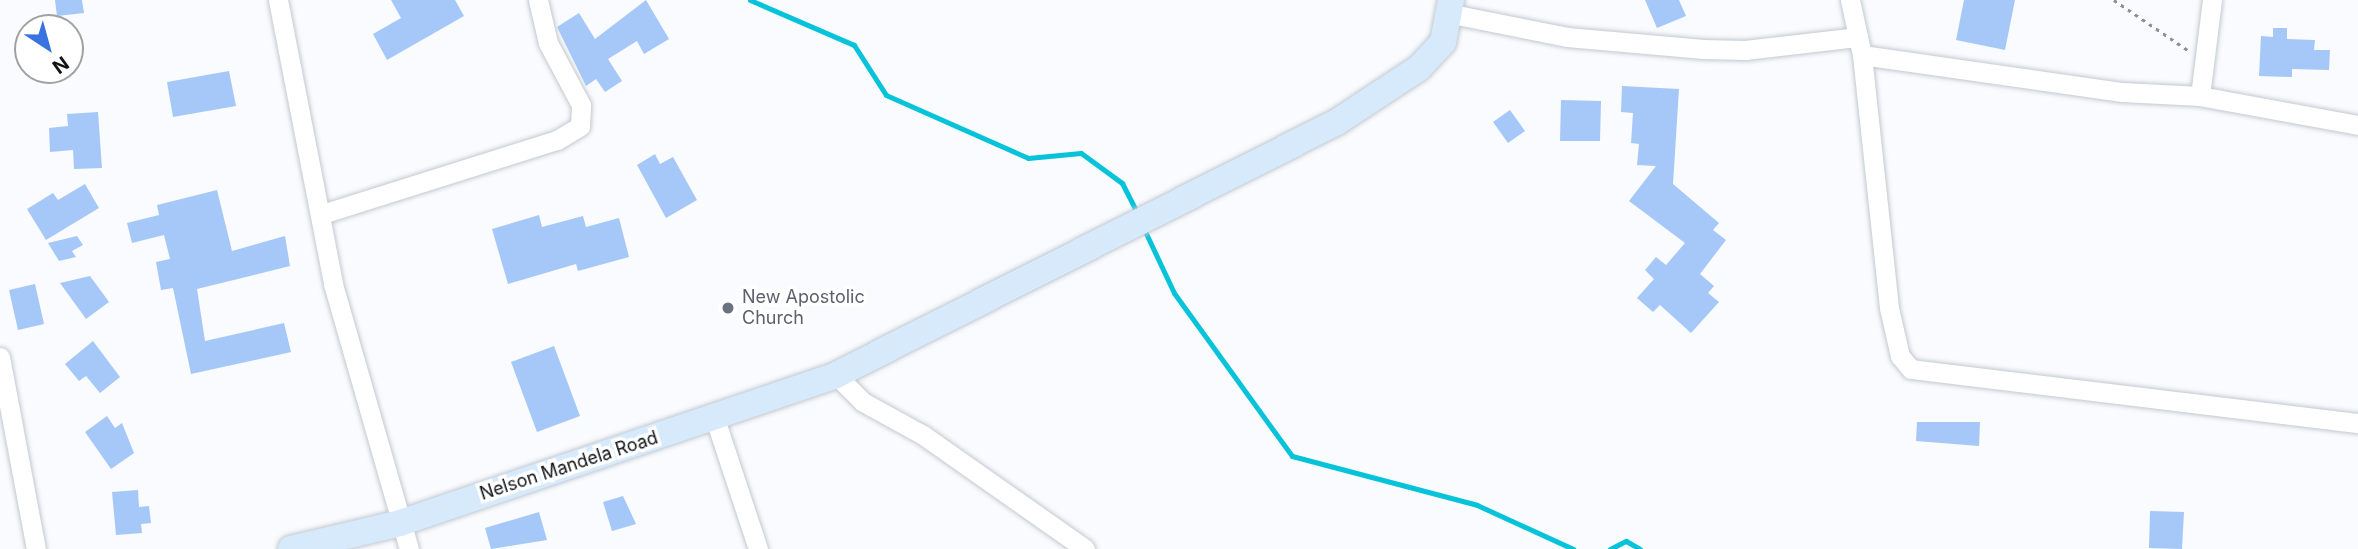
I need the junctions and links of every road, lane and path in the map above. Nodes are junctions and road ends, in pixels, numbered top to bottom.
1 (278, 0) edge
2 (538, 0) edge
3 (1850, 0) edge
4 (2114, 0) edge
5 (2211, 0) edge
6 (1451, 7) edge
7 (1860, 46) junction
8 (2206, 62) junction
9 (2200, 96) junction
10 (2358, 125) edge
11 (322, 214) junction
12 (0, 357) edge
13 (836, 375) junction
14 (715, 419) junction
15 (2358, 424) edge
16 (400, 523) junction
17 (36, 549) edge
18 (291, 549) edge
19 (410, 549) edge
20 (758, 549) edge
21 (1085, 549) edge

1 - 11 street
2 - 11 street
3 - 7 street
4 - 8 path
5 - 8 street
6 - 7 street
6 - 13 street, Nelson Mandela Road
7 - 9 street
7 - 15 street
8 - 9 street
9 - 10 street
11 - 16 street
12 - 17 street
13 - 14 street, Nelson Mandela Road
13 - 21 street
14 - 16 street, Nelson Mandela Road
14 - 20 street
16 - 18 street, Nelson Mandela Road
16 - 19 street

